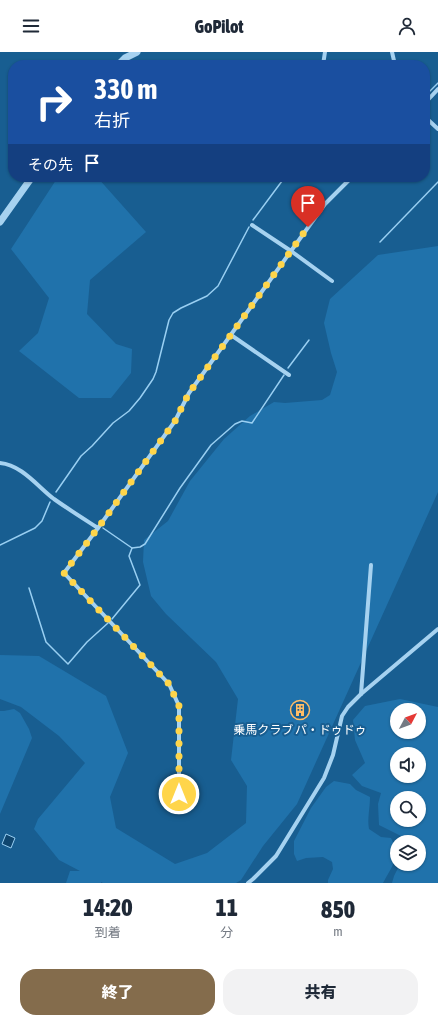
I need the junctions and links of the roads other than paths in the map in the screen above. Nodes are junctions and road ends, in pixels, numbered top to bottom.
1 (137, 52) edge
2 (123, 60) edge
3 (438, 89) edge
4 (430, 98) edge
5 (430, 122) edge
6 (438, 129) edge
7 (28, 182) edge
8 (347, 182) edge
9 (0, 222) edge
10 (252, 225) dead end
11 (291, 251) junction
12 (332, 281) dead end
13 (231, 335) junction
14 (289, 375) dead end
15 (0, 463) edge
16 (98, 528) junction
17 (371, 565) dead end
18 (438, 629) edge
19 (361, 694) junction
20 (179, 794) dead end
21 (248, 883) edge

1 - 2 street
3 - 4 street
5 - 6 street
7 - 9 street
8 - 11 street
10 - 11 street
11 - 12 street
11 - 13 street
13 - 14 street
13 - 16 street
15 - 16 street
16 - 20 street
17 - 19 street
18 - 19 street
19 - 21 street

